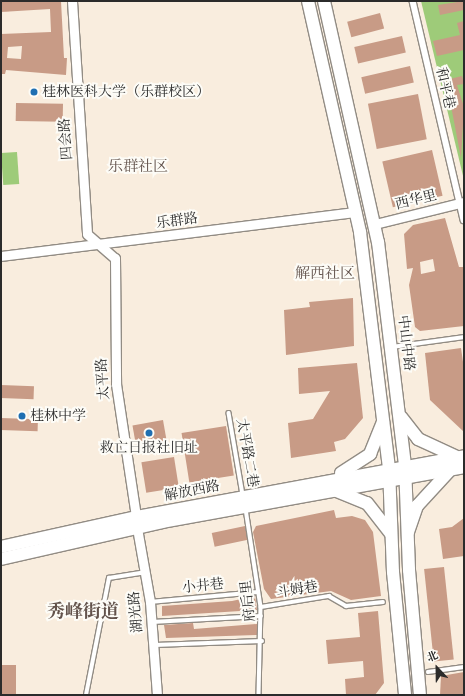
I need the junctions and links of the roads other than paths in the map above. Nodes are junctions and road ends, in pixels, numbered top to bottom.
1 (72, 1) edge
2 (308, 1) edge
3 (324, 1) edge
4 (413, 1) edge
5 (462, 203) edge
6 (356, 212) junction
7 (464, 220) edge
8 (375, 224) junction
9 (100, 245) junction
10 (1, 256) edge
11 (464, 337) edge
12 (392, 347) junction
13 (229, 413) dead end
14 (401, 417) junction
15 (384, 420) junction
16 (461, 456) edge
17 (464, 467) edge
18 (451, 469) junction
19 (406, 471) junction
20 (389, 474) junction
21 (331, 484) junction
22 (245, 501) junction
23 (136, 522) junction
24 (407, 533) junction
25 (391, 534) junction
26 (1, 547) edge
27 (1, 559) edge
28 (145, 572) junction
29 (258, 592) junction
30 (150, 602) junction
31 (383, 602) dead end
32 (261, 607) junction
33 (261, 616) junction
34 (151, 622) junction
35 (262, 641) junction
36 (153, 645) junction
37 (464, 667) edge
38 (428, 672) dead end
39 (86, 695) edge
40 (157, 695) edge
41 (258, 695) edge
42 (405, 695) edge
43 (420, 695) edge

1 - 9 street, 四会路
2 - 6 main road
3 - 8 main road, 中山中路
4 - 5 street, 和平巷
5 - 7 street, 和平巷
5 - 8 street, 西华里
6 - 9 street, 乐群路
6 - 15 main road
8 - 12 main road, 中山中路
9 - 10 street, 乐群路
9 - 23 street, 太平路
11 - 12 lane
12 - 14 main road, 中山中路
13 - 22 lane, 太平路二巷
14 - 16 main road
14 - 19 main road, 中山中路
15 - 20 main road
15 - 21 main road
16 - 19 main road
17 - 18 main road
18 - 19 main road
18 - 24 main road
19 - 20 main road, 解放西路
19 - 24 main road, 中山中路
20 - 21 main road, 解放西路
20 - 25 main road
21 - 22 main road, 解放西路
21 - 25 main road
22 - 23 main road, 解放西路
22 - 29 lane, 府后里
23 - 26 main road, 解放西路
23 - 27 main road, 解放西路
23 - 28 street, 湖光路
24 - 43 main road, 中山中路
25 - 42 main road
28 - 30 street, 湖光路
28 - 39 lane
29 - 30 lane, 小井巷
29 - 32 lane, 府后里
30 - 34 street, 湖光路
31 - 32 lane, 斗姆巷
32 - 33 lane, 府后里
33 - 34 lane
33 - 35 lane, 府后里
34 - 36 street, 湖光路
35 - 36 lane
35 - 41 lane, 府后里
36 - 40 street, 湖光路
37 - 38 lane

